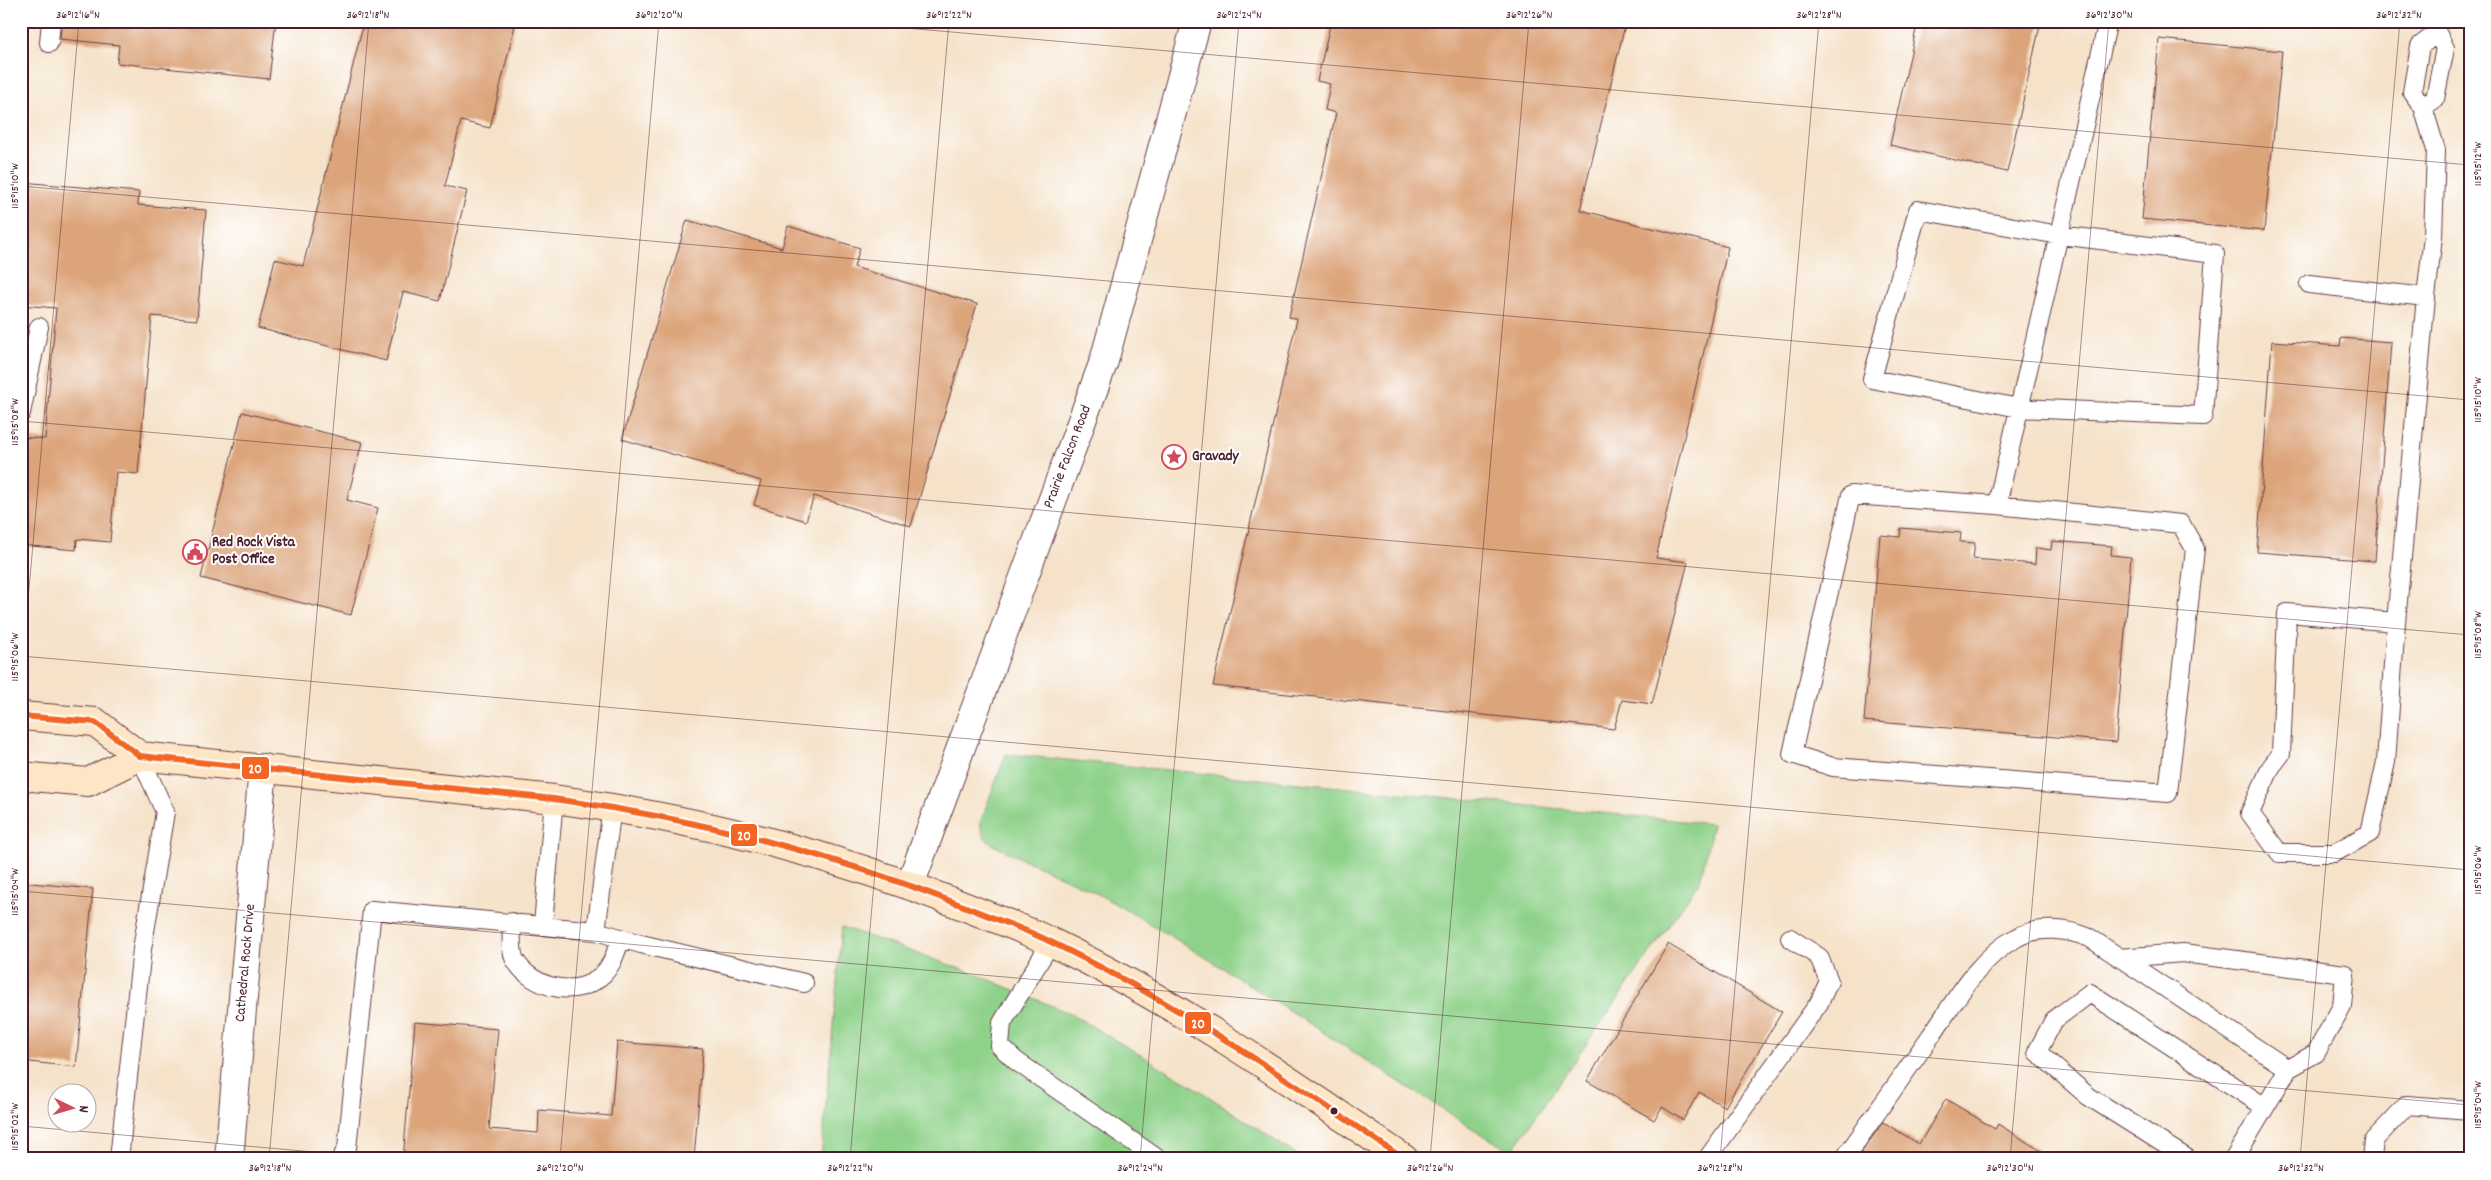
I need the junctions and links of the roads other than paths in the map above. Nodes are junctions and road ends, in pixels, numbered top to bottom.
1 (51, 21) edge
2 (1197, 21) edge
3 (2108, 21) edge
4 (2438, 27) edge
5 (48, 44) dead end
6 (2424, 106) junction
7 (2059, 235) junction
8 (2309, 284) dead end
9 (2426, 297) junction
10 (39, 327) dead end
11 (2019, 408) junction
12 (21, 414) edge
13 (1996, 505) junction
14 (2396, 622) junction
15 (21, 716) edge
16 (140, 756) junction
17 (263, 768) junction
18 (21, 776) edge
19 (554, 799) junction
20 (612, 807) junction
21 (910, 885) junction
22 (512, 922) junction
23 (543, 925) junction
24 (596, 930) junction
25 (621, 938) junction
26 (1790, 938) dead end
27 (1051, 942) junction
28 (2119, 958) junction
29 (804, 982) dead end
30 (2288, 1069) junction
31 (2266, 1107) junction
32 (2470, 1110) edge
33 (120, 1159) edge
34 (229, 1159) edge
35 (341, 1159) edge
36 (1158, 1159) edge
37 (1404, 1159) edge
38 (1707, 1159) edge
39 (1844, 1159) edge
40 (2188, 1159) edge
41 (2234, 1159) edge
42 (2372, 1159) edge

1 - 5 lane
2 - 21 street, Prairie Falcon Road
3 - 7 lane
4 - 6 lane
4 - 6 lane
6 - 9 lane
7 - 11 lane
7 - 11 lane
7 - 11 lane
8 - 9 lane
9 - 14 lane
10 - 12 lane
11 - 13 lane
13 - 13 lane
14 - 14 lane
15 - 16 main road
16 - 17 main road
16 - 18 main road
16 - 33 lane
17 - 19 main road
17 - 34 street, Cathedral Rock Drive
19 - 20 main road
19 - 23 lane
20 - 21 main road
20 - 24 lane
21 - 27 main road
22 - 23 lane
22 - 25 lane
22 - 35 lane
23 - 24 lane
24 - 25 lane
25 - 29 lane
26 - 38 lane
27 - 36 lane
27 - 37 main road
28 - 30 lane
28 - 30 lane
28 - 39 lane
30 - 31 lane
31 - 40 lane
31 - 41 lane
32 - 42 lane

